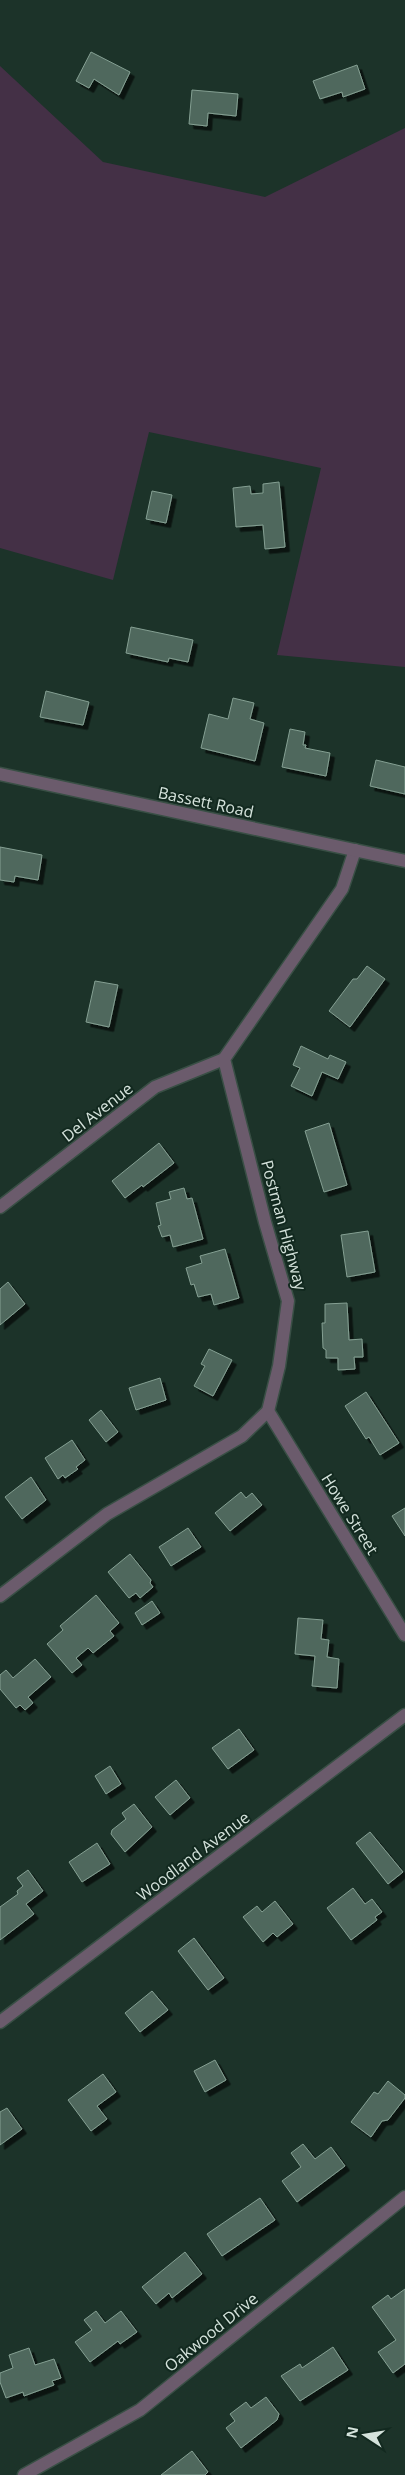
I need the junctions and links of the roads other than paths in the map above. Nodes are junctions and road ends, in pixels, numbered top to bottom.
1 (0, 774) edge
2 (355, 850) junction
3 (405, 861) edge
4 (224, 1059) junction
5 (0, 1207) edge
6 (268, 1411) junction
7 (0, 1596) edge
8 (405, 1634) edge
9 (405, 1715) edge
10 (0, 2022) edge
11 (405, 2197) edge
12 (24, 2475) edge

1 - 2 street, Bassett Road
2 - 3 street, Bassett Road
2 - 4 street
4 - 5 street, Del Avenue
4 - 6 street, Postman Highway
6 - 7 street
6 - 8 street, Howe Street
9 - 10 street, Woodland Avenue
11 - 12 street, Oakwood Drive

